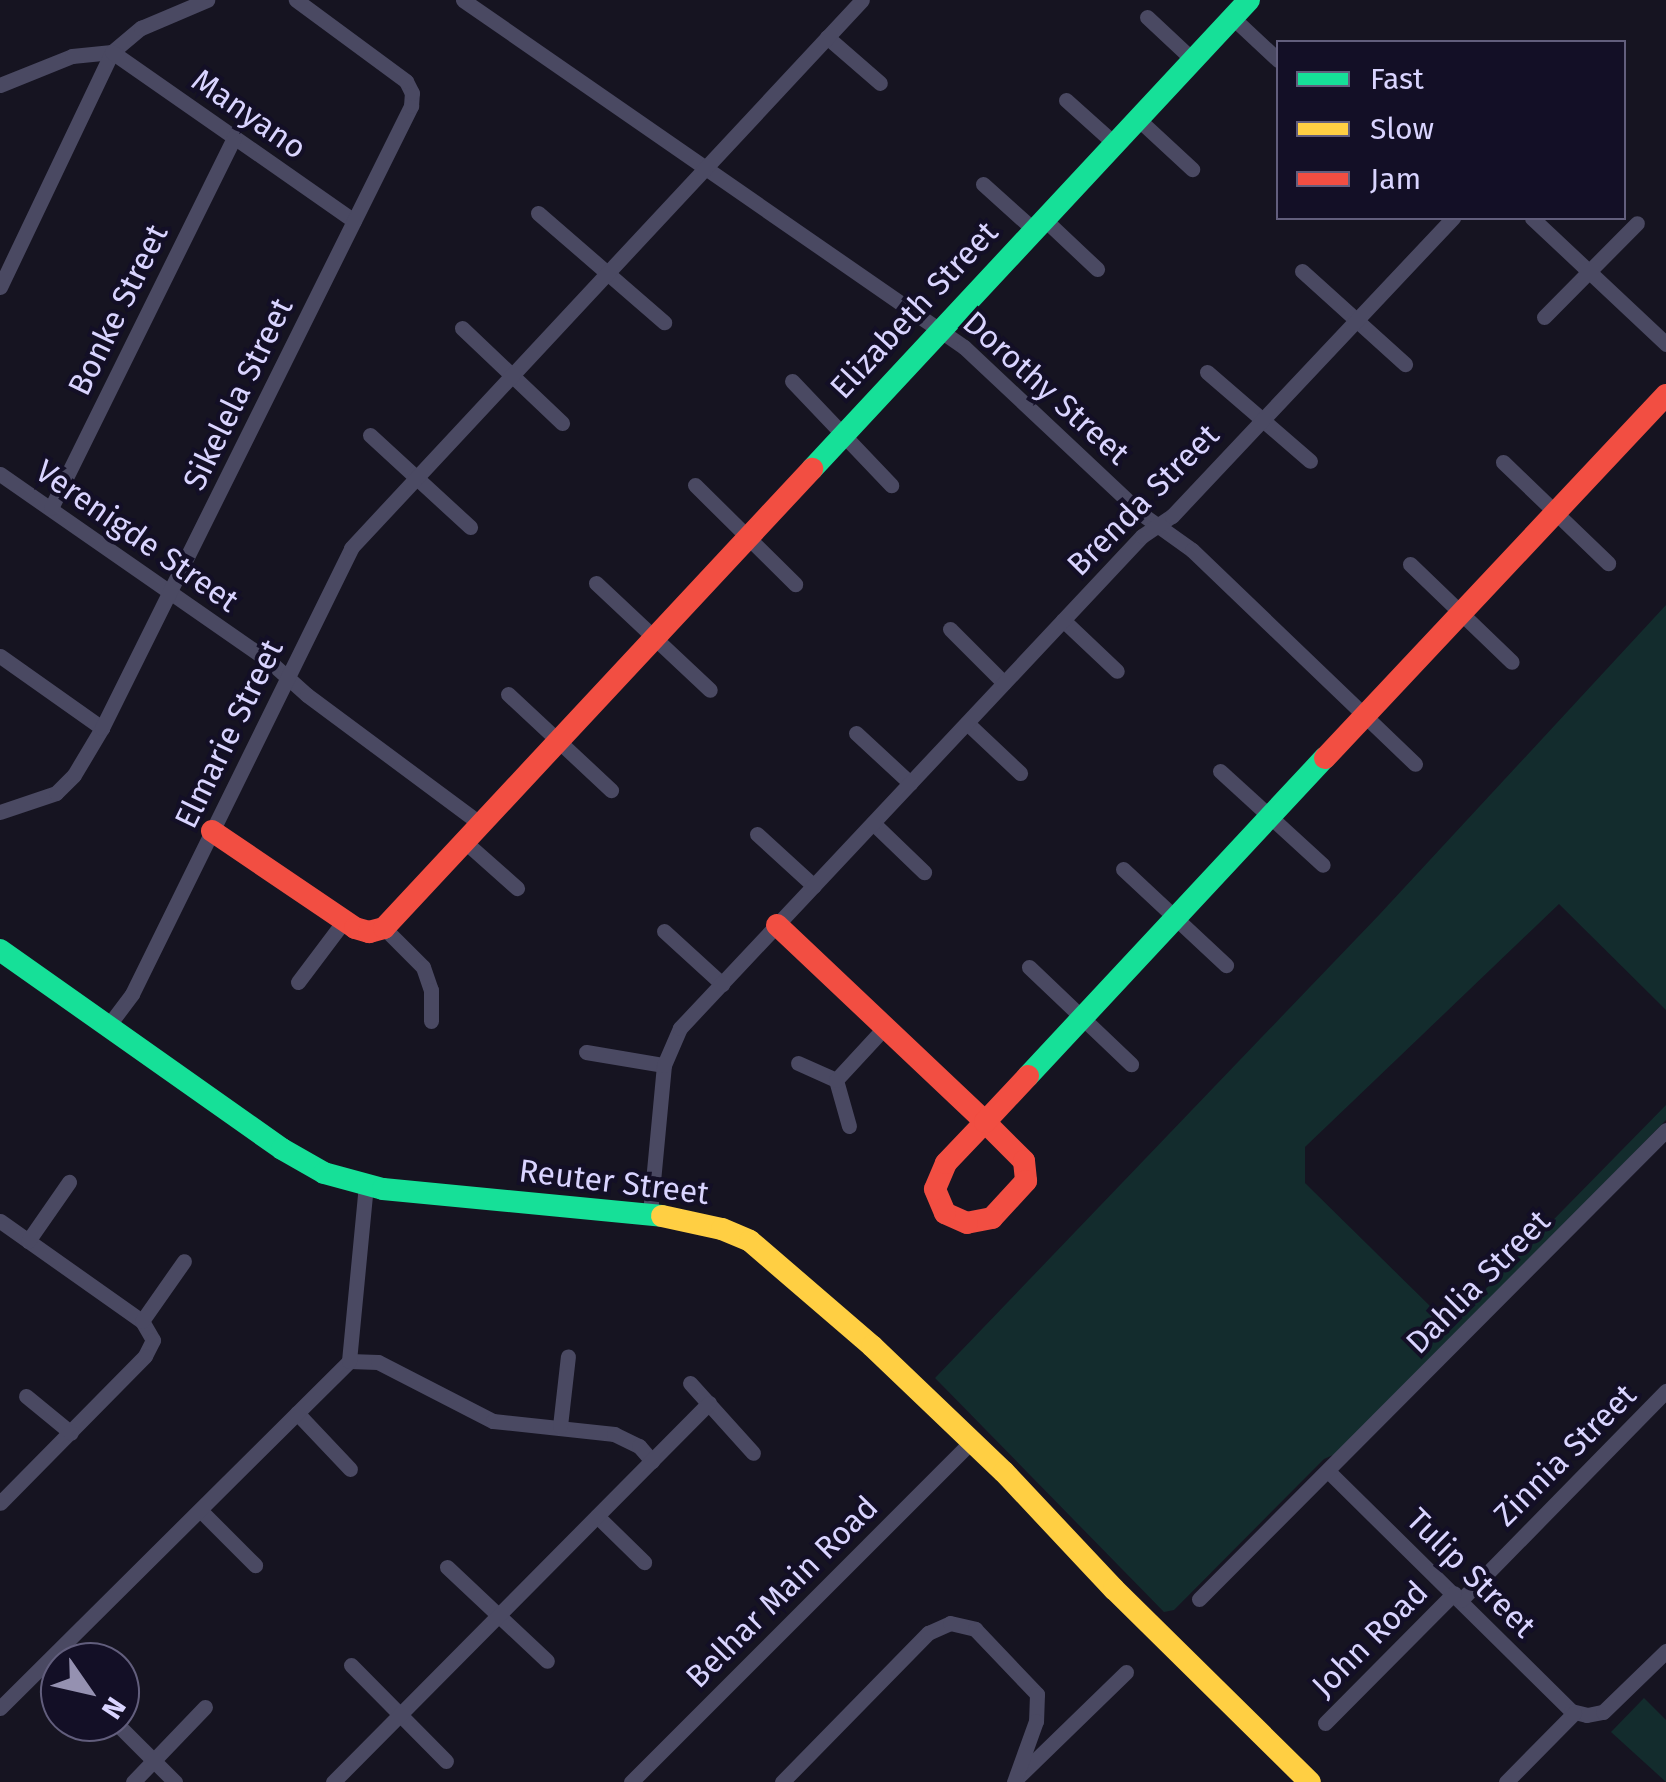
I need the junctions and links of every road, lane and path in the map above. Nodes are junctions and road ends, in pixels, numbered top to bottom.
1 (207, 0) edge
2 (296, 0) edge
3 (462, 0) edge
4 (862, 0) edge
5 (1249, 0) edge
6 (1148, 17) dead end
7 (1233, 18) junction
8 (827, 37) junction
9 (112, 52) junction
10 (1276, 58) edge
11 (1193, 60) junction
12 (880, 83) dead end
13 (0, 85) edge
14 (1066, 100) dead end
15 (1138, 119) junction
16 (234, 137) junction
17 (1114, 144) junction
18 (706, 167) junction
19 (1192, 169) dead end
20 (984, 184) dead end
21 (538, 213) dead end
22 (1449, 220) edge
23 (1534, 220) edge
24 (354, 221) junction
25 (1637, 222) dead end
26 (1039, 225) junction
27 (1097, 269) dead end
28 (1302, 271) dead end
29 (1590, 272) junction
30 (607, 273) junction
31 (0, 287) edge
32 (1544, 318) dead end
33 (1356, 320) junction
34 (664, 322) dead end
35 (462, 328) dead end
36 (940, 329) junction
37 (1666, 344) edge
38 (1406, 364) dead end
39 (1207, 372) dead end
40 (512, 375) junction
41 (792, 381) dead end
42 (1661, 411) edge
43 (1262, 420) junction
44 (562, 423) dead end
45 (842, 434) junction
46 (370, 435) dead end
47 (1310, 461) dead end
48 (1503, 462) dead end
49 (0, 474) edge
50 (416, 477) junction
51 (892, 485) dead end
52 (695, 486) dead end
53 (51, 508) junction
54 (1556, 513) junction
55 (1158, 524) junction
56 (470, 526) dead end
57 (747, 536) junction
58 (1608, 563) dead end
59 (1410, 564) dead end
60 (596, 583) dead end
61 (795, 584) dead end
62 (170, 594) junction
63 (1462, 614) junction
64 (1063, 620) junction
65 (950, 629) dead end
66 (654, 637) junction
67 (0, 656) edge
68 (1512, 662) dead end
69 (1117, 671) dead end
70 (288, 678) junction
71 (1004, 682) junction
72 (710, 690) dead end
73 (508, 694) dead end
74 (1365, 716) junction
75 (967, 722) junction
76 (102, 728) junction
77 (856, 733) dead end
78 (558, 740) junction
79 (1415, 764) dead end
80 (1220, 771) dead end
81 (1020, 773) dead end
82 (910, 783) junction
83 (611, 790) dead end
84 (0, 812) edge
85 (1271, 817) junction
86 (873, 823) junction
87 (481, 824) junction
88 (212, 831) junction
89 (757, 834) dead end
90 (464, 841) junction
91 (1323, 865) dead end
92 (1123, 869) dead end
93 (924, 872) dead end
94 (814, 886) junction
95 (517, 888) dead end
96 (1176, 918) junction
97 (344, 921) junction
98 (777, 925) junction
99 (384, 928) junction
100 (664, 930) dead end
101 (0, 950) edge
102 (1226, 965) dead end
103 (1029, 967) dead end
104 (298, 982) dead end
105 (722, 984) junction
106 (1082, 1018) junction
107 (432, 1021) dead end
108 (108, 1026) junction
109 (885, 1027) junction
110 (586, 1052) dead end
111 (798, 1063) dead end
112 (1132, 1064) dead end
113 (664, 1065) junction
114 (836, 1080) junction
115 (985, 1122) junction
116 (850, 1126) dead end
117 (1666, 1130) edge
118 (69, 1182) dead end
119 (366, 1186) junction
120 (650, 1213) junction
121 (0, 1222) edge
122 (28, 1242) junction
123 (184, 1261) dead end
124 (142, 1321) junction
125 (568, 1356) dead end
126 (349, 1362) junction
127 (690, 1383) dead end
128 (1666, 1391) edge
129 (26, 1396) dead end
130 (709, 1404) junction
131 (296, 1413) junction
132 (560, 1426) junction
133 (71, 1433) junction
134 (972, 1441) junction
135 (753, 1452) dead end
136 (652, 1461) junction
137 (350, 1470) dead end
138 (1328, 1472) junction
139 (0, 1503) edge
140 (200, 1510) junction
141 (597, 1516) junction
142 (644, 1562) dead end
143 (254, 1564) dead end
144 (447, 1567) dead end
145 (1457, 1596) junction
146 (1199, 1599) dead end
147 (498, 1615) junction
148 (74, 1642) edge
149 (1666, 1651) edge
150 (547, 1661) dead end
151 (350, 1665) dead end
152 (1126, 1672) dead end
153 (40, 1675) edge
154 (205, 1707) dead end
155 (0, 1708) edge
156 (1574, 1713) junction
157 (400, 1715) junction
158 (1325, 1724) dead end
159 (136, 1742) edge
160 (154, 1760) junction
161 (446, 1762) dead end
162 (1014, 1781) edge
163 (132, 1782) edge
164 (175, 1782) edge
165 (332, 1782) edge
166 (631, 1782) edge
167 (782, 1782) edge
168 (1310, 1782) edge
169 (1506, 1782) edge

1 - 9 street
2 - 24 street, Sikelela Street
3 - 18 street, Dorothy Street
4 - 8 street, Elmarie Street
5 - 7 street, Elizabeth Street
6 - 11 street
7 - 10 street
7 - 11 street, Elizabeth Street
8 - 12 street
8 - 18 street, Elmarie Street
9 - 13 street
9 - 16 street, Manyano
9 - 31 street
11 - 15 street, Elizabeth Street
14 - 17 street
15 - 17 street, Elizabeth Street
15 - 19 street
16 - 24 street, Manyano
16 - 53 street, Bonke Street
17 - 26 street, Elizabeth Street
18 - 30 street, Elmarie Street
18 - 36 street, Dorothy Street
20 - 26 street, Elizabeth Street
21 - 30 street
22 - 33 street, Brenda Street
23 - 29 street
24 - 62 street, Sikelela Street
25 - 29 street
26 - 27 street, Elizabeth Street
26 - 36 street, Elizabeth Street
28 - 33 street
29 - 32 street
29 - 37 street
30 - 34 street
30 - 40 street, Elmarie Street
33 - 38 street
33 - 43 street, Brenda Street
35 - 40 street
36 - 45 street, Elizabeth Street
36 - 55 street, Dorothy Street
39 - 43 street, Brenda Street
40 - 44 street
40 - 50 street, Elmarie Street
41 - 45 street, Elizabeth Street
42 - 54 street
43 - 47 street, Brenda Street
43 - 55 street, Brenda Street
45 - 51 street, Elizabeth Street
45 - 57 street, Elizabeth Street
46 - 50 street
48 - 54 street
49 - 53 street, Verenigde Street
50 - 56 street
50 - 70 street, Elmarie Street
52 - 57 street
53 - 62 street, Verenigde Street
54 - 58 street
54 - 63 street
55 - 64 street, Brenda Street
55 - 74 street, Dorothy Street
57 - 61 street
57 - 66 street, Elizabeth Street
59 - 63 street
60 - 66 street
62 - 70 street, Verenigde Street
62 - 76 street, Sikelela Street
63 - 68 street
63 - 74 street
64 - 69 street, Brenda Street
64 - 71 street, Brenda Street
65 - 71 street
66 - 72 street
66 - 78 street, Elizabeth Street
67 - 76 street
70 - 87 street, Verenigde Street
70 - 88 street, Elmarie Street
71 - 75 street, Brenda Street
73 - 78 street
74 - 79 street, Dorothy Street
74 - 85 street
75 - 81 street
75 - 82 street, Brenda Street
76 - 84 street, Sikelela Street
77 - 82 street
78 - 83 street
78 - 87 street, Elizabeth Street
80 - 85 street
82 - 86 street, Brenda Street
85 - 91 street
85 - 96 street
86 - 93 street
86 - 94 street, Brenda Street
87 - 90 street, Elizabeth Street
88 - 97 street
88 - 108 street, Elmarie Street
89 - 94 street
90 - 95 street
90 - 99 street, Elizabeth Street
92 - 96 street
94 - 98 street, Brenda Street
96 - 102 street
96 - 106 street
97 - 99 street
97 - 104 street
98 - 105 street, Brenda Street
98 - 109 street
99 - 107 street
100 - 105 street
101 - 108 street, Reuter Street
103 - 106 street
105 - 113 street, Brenda Street
106 - 112 street
106 - 115 street
108 - 119 street, Reuter Street
109 - 114 street
109 - 115 street
110 - 113 street
111 - 114 street
113 - 120 street, Brenda Street
114 - 116 street
115 - 115 street
117 - 138 street, Dahlia Street
118 - 122 street
119 - 120 street, Reuter Street
119 - 126 street
120 - 134 street, Reuter Street
121 - 122 street
122 - 124 street
123 - 124 street
124 - 133 street
125 - 132 street
126 - 131 street
126 - 132 street
127 - 130 street
128 - 145 street, Zinnia Street
129 - 133 street
130 - 135 street
130 - 136 street
131 - 137 street
131 - 140 street
132 - 136 street
133 - 139 street
134 - 166 street, Belhar Main Road
134 - 168 street, Reuter Street
136 - 141 street
138 - 145 street, Tulip Street
138 - 146 street, Dahlia Street
140 - 143 street
140 - 148 street
141 - 142 street
141 - 147 street
144 - 147 street
145 - 156 street, Tulip Street
145 - 158 street, John Road
147 - 150 street
147 - 157 street
149 - 156 street
151 - 157 street
152 - 162 street
153 - 155 street
154 - 160 street
156 - 169 street
157 - 161 street
157 - 165 street
159 - 160 street
160 - 163 street
160 - 164 street
162 - 167 street

